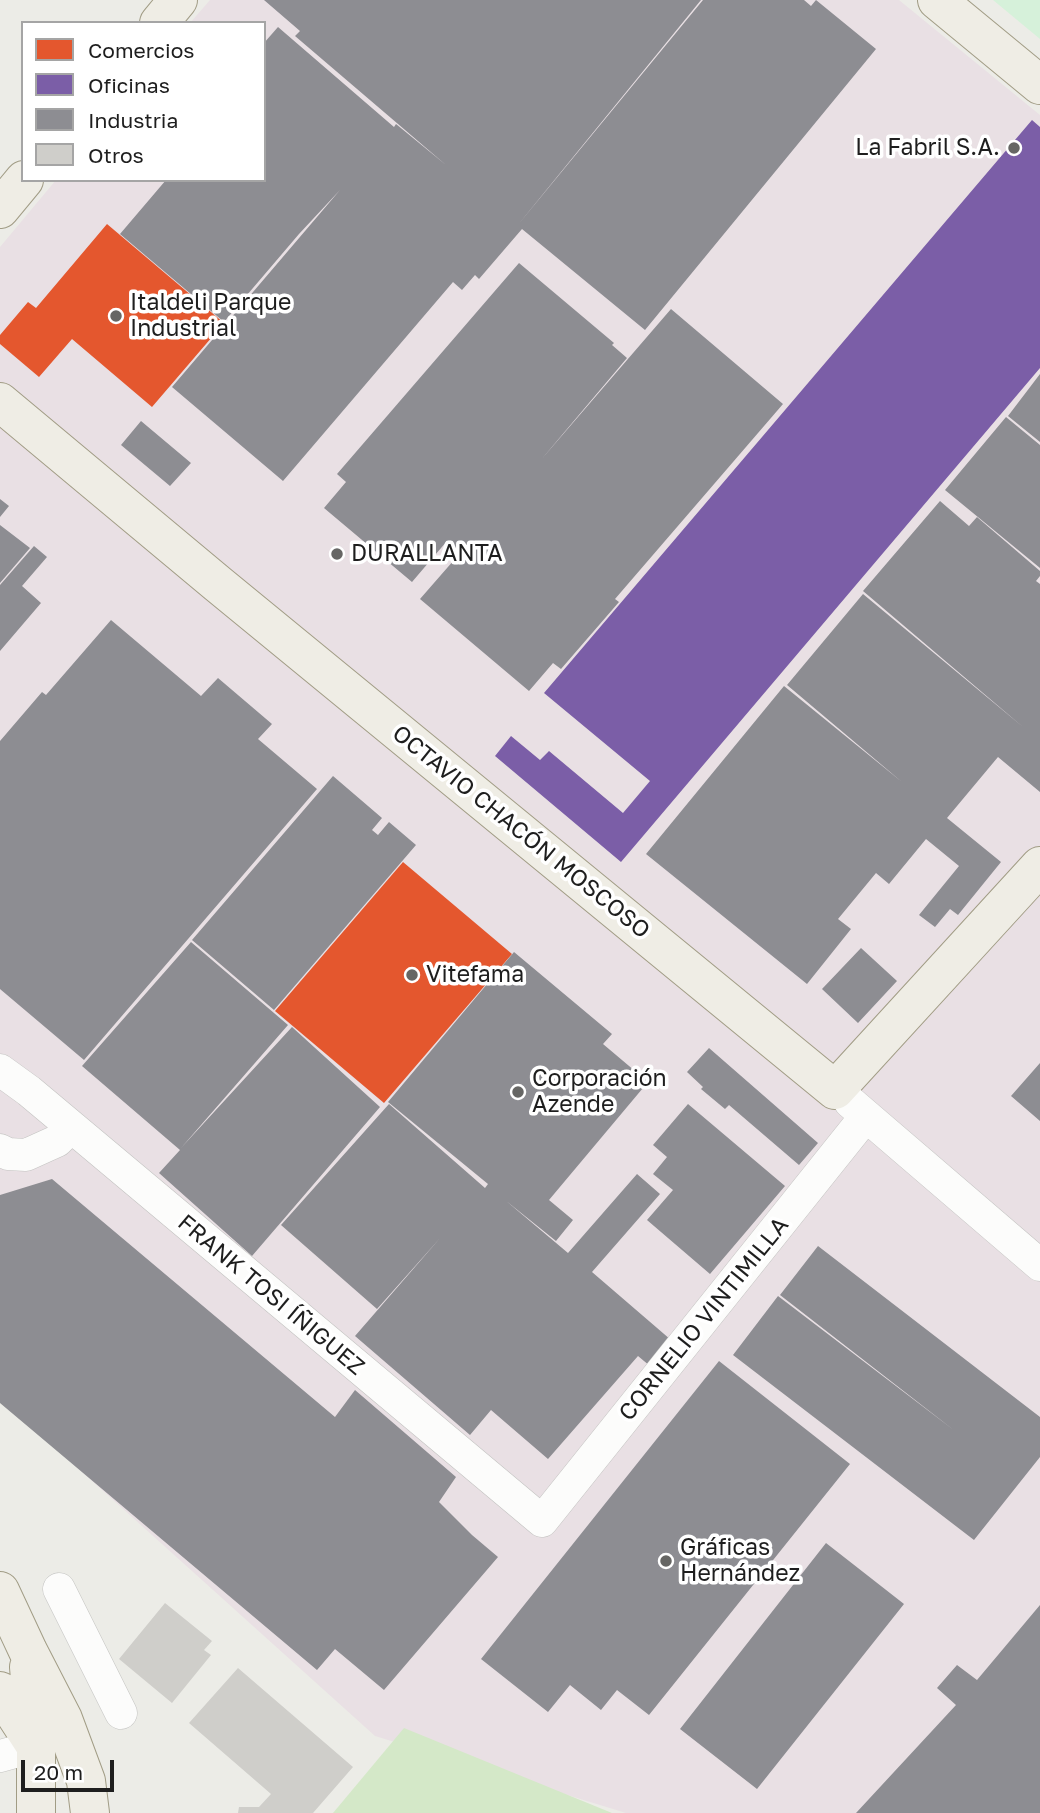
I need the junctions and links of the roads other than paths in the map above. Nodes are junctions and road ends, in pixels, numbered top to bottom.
1 (178, 0) edge
2 (937, 0) edge
3 (161, 21) edge
4 (1040, 85) edge
5 (22, 182) edge
6 (0, 209) edge
7 (0, 402) edge
8 (1040, 866) edge
9 (0, 1070) edge
10 (835, 1090) junction
11 (866, 1116) junction
12 (71, 1127) junction
13 (0, 1150) edge
14 (1040, 1265) edge
15 (542, 1521) joint
16 (58, 1589) dead end
17 (0, 1591) edge
18 (14, 1639) edge
19 (0, 1691) edge
20 (121, 1713) dead end
21 (18, 1751) edge
22 (88, 1797) edge
23 (33, 1809) edge
24 (120, 1813) edge

1 - 3 main road
2 - 4 main road
5 - 6 main road
7 - 10 main road, OCTAVIO CHACÓN MOSCOSO
8 - 10 main road
9 - 12 street, FRANK TOSI ÍÑIGUEZ
10 - 11 street, OCTAVIO CHACÓN MOSCOSO
11 - 14 street, OCTAVIO CHACÓN MOSCOSO
11 - 15 street, CORNELIO VINTIMILLA
12 - 13 street
12 - 15 street, FRANK TOSI ÍÑIGUEZ
16 - 20 street
17 - 18 main road
18 - 21 main road
18 - 22 main road
19 - 21 main road
21 - 23 main road
22 - 24 main road

